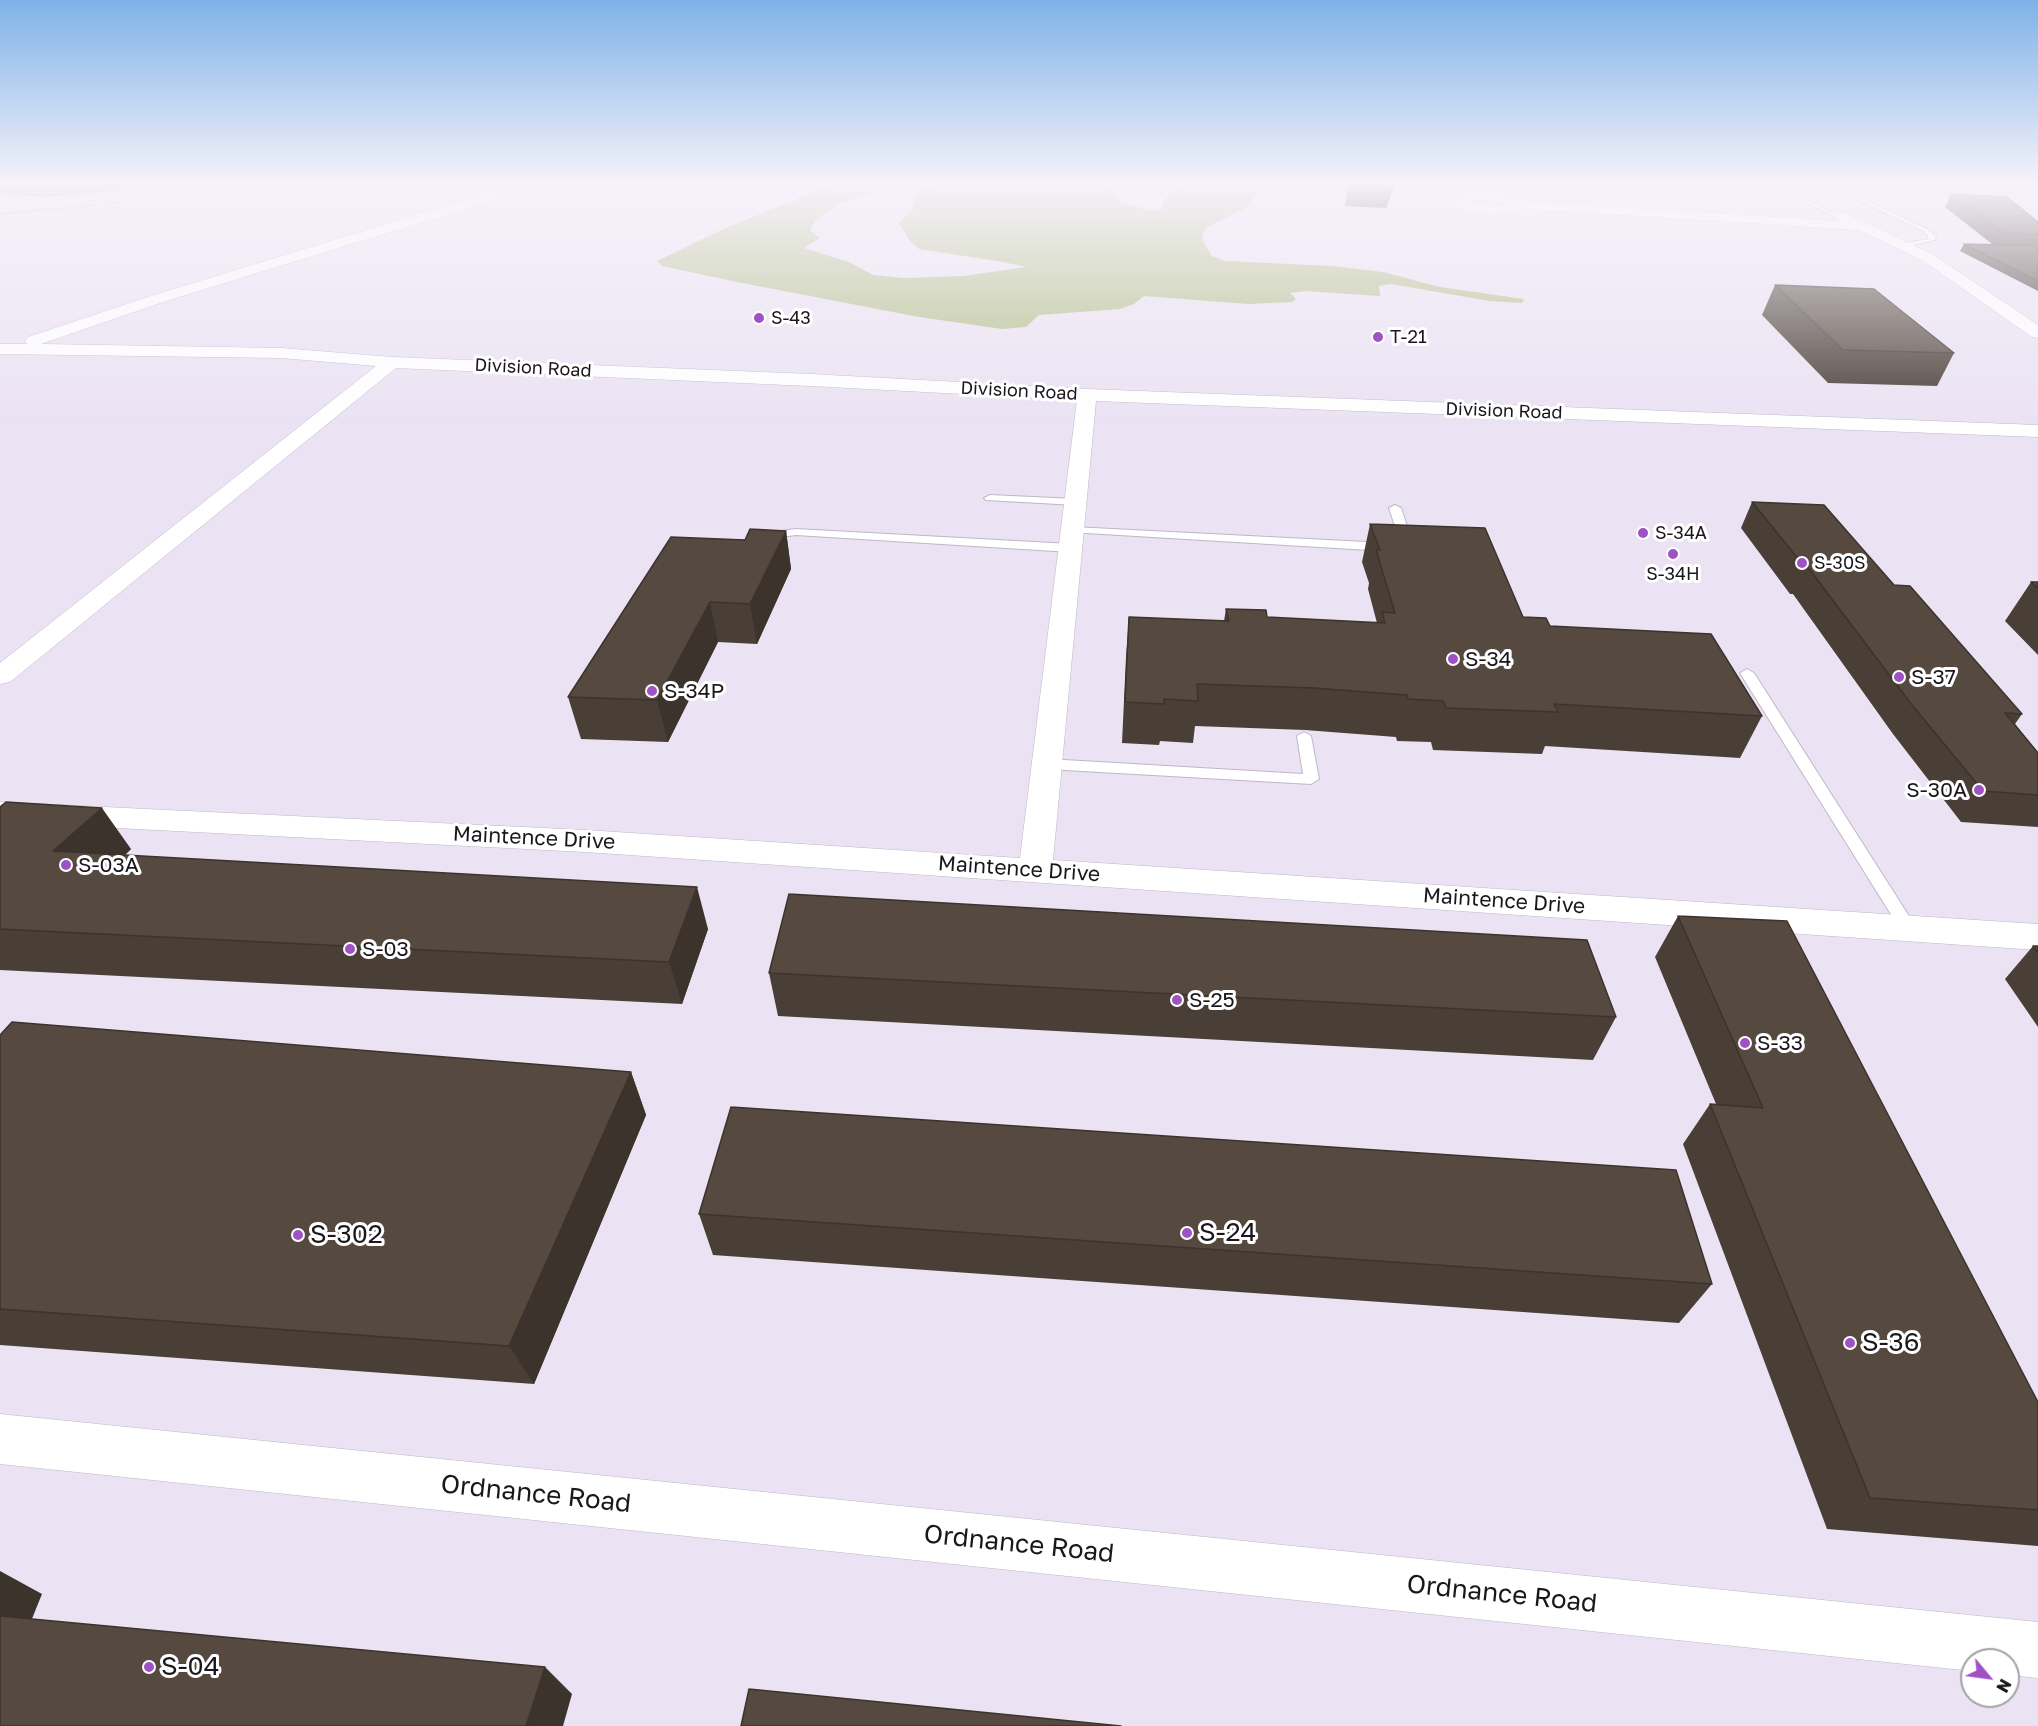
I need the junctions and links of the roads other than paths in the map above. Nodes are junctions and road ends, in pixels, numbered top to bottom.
1 (273, 264) edge
2 (1935, 264) edge
3 (2038, 333) edge
4 (5, 349) edge
5 (392, 362) junction
6 (1088, 395) junction
7 (2038, 431) edge
8 (990, 498) dead end
9 (1076, 502) junction
10 (1395, 508) dead end
11 (1072, 539) junction
12 (748, 540) edge
13 (1747, 673) dead end
14 (0, 676) edge
15 (1304, 736) dead end
16 (1047, 764) junction
17 (0, 812) edge
18 (1035, 870) junction
19 (1908, 928) junction
20 (2038, 937) edge
21 (0, 1439) edge
22 (2038, 1650) edge

1 - 4 street
2 - 3 street
4 - 5 street, Division Road
5 - 6 street, Division Road
5 - 14 street
6 - 7 street, Division Road
6 - 9 street
8 - 9 lane
9 - 11 street
10 - 11 lane
11 - 12 lane
11 - 16 street
13 - 19 lane
15 - 16 lane
16 - 18 street
17 - 18 street, Maintence Drive
18 - 19 street, Maintence Drive
19 - 20 street, Maintence Drive
21 - 22 street, Ordnance Road

